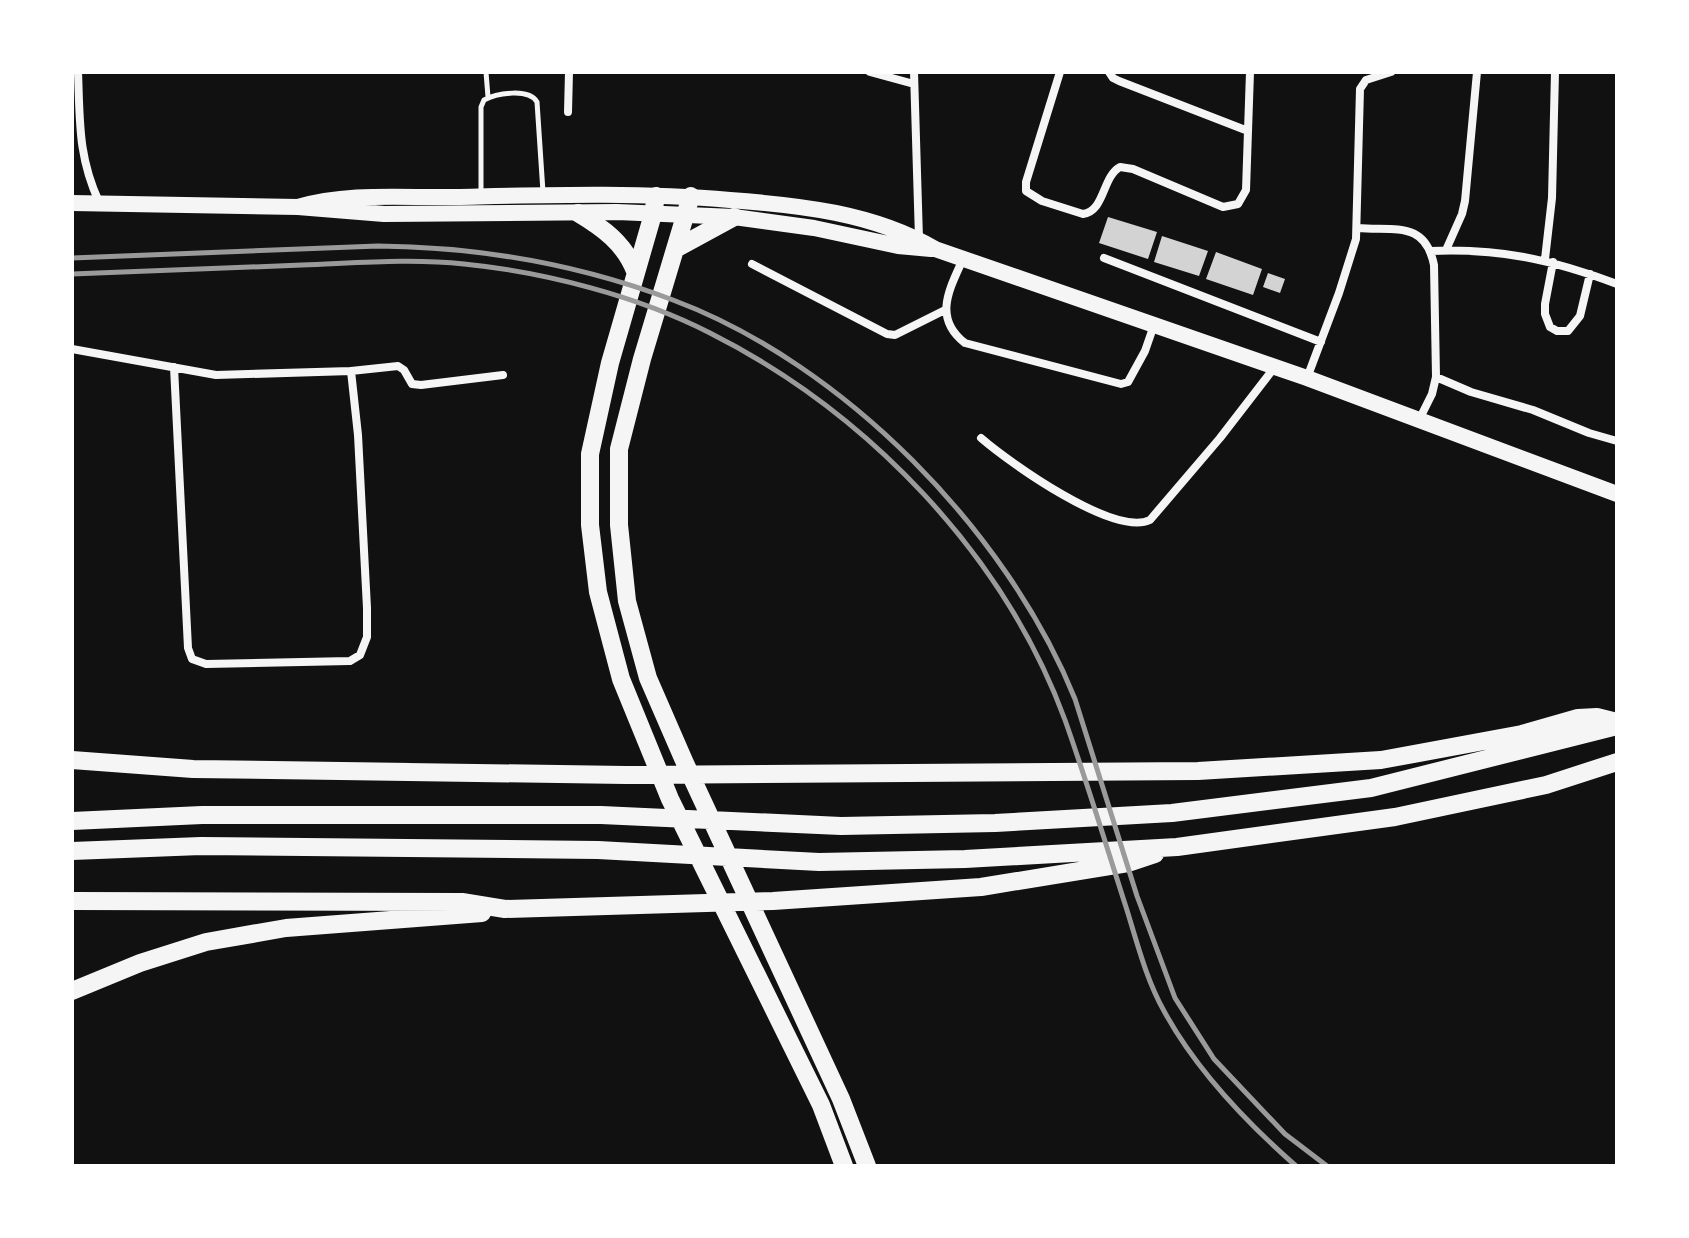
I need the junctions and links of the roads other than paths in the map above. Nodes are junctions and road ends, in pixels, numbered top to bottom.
1 (78, 72) edge
2 (486, 72) edge
3 (569, 72) edge
4 (870, 72) edge
5 (914, 72) edge
6 (1060, 72) edge
7 (1109, 72) edge
8 (1250, 72) edge
9 (1391, 72) edge
10 (1477, 72) edge
11 (1555, 72) edge
12 (914, 84) junction
13 (488, 97) junction
14 (568, 112) dead end
15 (1248, 131) junction
16 (543, 195) junction
17 (99, 202) junction
18 (72, 203) edge
19 (481, 205) junction
20 (654, 205) junction
21 (689, 206) junction
22 (544, 212) junction
23 (578, 213) junction
24 (734, 217) junction
25 (1358, 228) junction
26 (924, 246) junction
27 (677, 248) junction
28 (1446, 250) junction
29 (1431, 251) junction
30 (963, 258) junction
31 (1104, 258) dead end
32 (1549, 261) junction
33 (752, 264) dead end
34 (635, 271) junction
35 (1590, 274) junction
36 (1617, 284) edge
37 (945, 310) junction
38 (1154, 325) junction
39 (1321, 342) junction
40 (72, 349) edge
41 (174, 367) junction
42 (1275, 367) junction
43 (351, 371) junction
44 (503, 375) dead end
45 (1436, 377) junction
46 (1307, 378) junction
47 (1419, 421) junction
48 (981, 438) dead end
49 (1617, 441) edge
50 (1617, 494) edge
51 (1617, 724) edge
52 (72, 760) edge
53 (1617, 762) edge
54 (72, 821) edge
55 (1177, 847) junction
56 (72, 851) edge
57 (72, 901) edge
58 (505, 909) junction
59 (72, 991) edge
60 (844, 1166) edge
61 (867, 1166) edge

1 - 17 street
2 - 13 lane
3 - 14 street
4 - 12 street
5 - 12 street
6 - 15 street
7 - 15 street
8 - 15 street
9 - 25 street
10 - 28 street
11 - 32 street
12 - 26 street
13 - 16 lane
13 - 19 lane
16 - 19 highway
16 - 20 highway
16 - 22 lane
17 - 18 highway
17 - 19 highway
19 - 22 highway
20 - 21 highway
20 - 23 highway
20 - 34 highway
21 - 24 highway
21 - 26 highway
21 - 27 highway
22 - 23 highway
23 - 34 highway
24 - 26 highway
24 - 27 highway
25 - 29 street
25 - 39 street
26 - 30 highway
27 - 61 highway
28 - 29 street
28 - 32 street
29 - 45 street
30 - 37 street
30 - 38 highway
31 - 39 street
32 - 35 street
32 - 35 street
33 - 37 street
34 - 60 highway
35 - 36 street
37 - 38 street
38 - 42 highway
39 - 46 street
40 - 41 street
41 - 43 street
41 - 43 street
42 - 46 highway
42 - 48 street
43 - 44 street
45 - 47 street
45 - 49 street
46 - 47 highway
47 - 50 highway
51 - 52 highway
51 - 54 highway
53 - 55 highway
55 - 56 highway
55 - 58 highway
57 - 58 highway
58 - 59 highway

